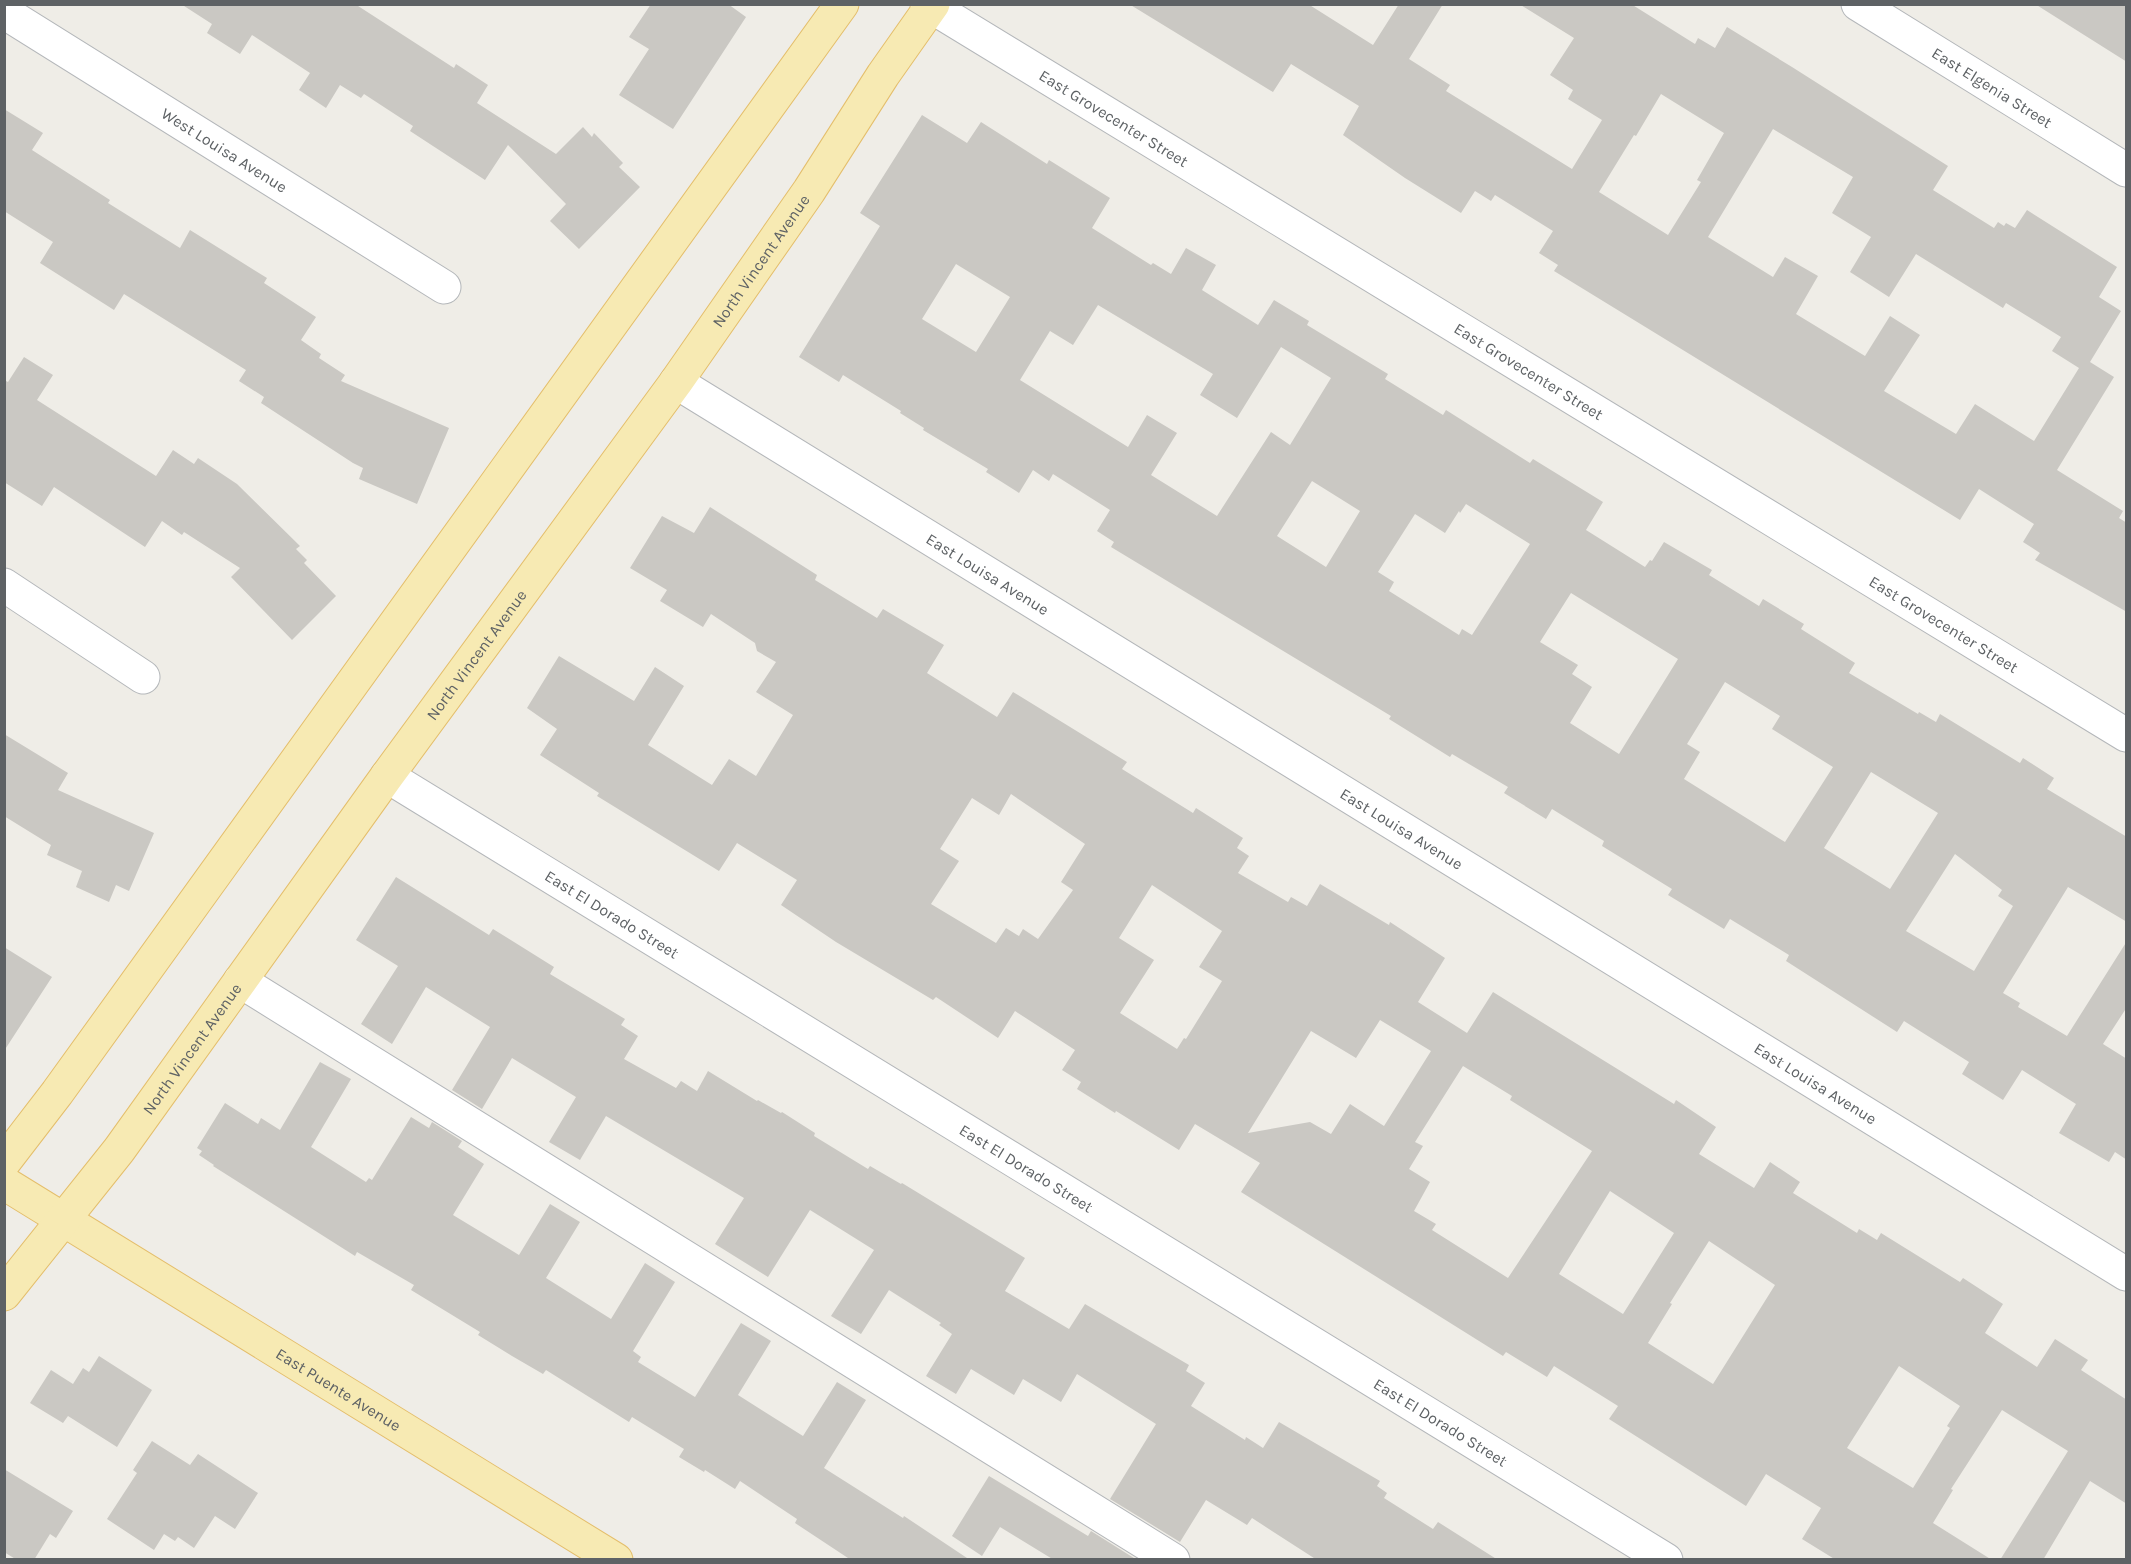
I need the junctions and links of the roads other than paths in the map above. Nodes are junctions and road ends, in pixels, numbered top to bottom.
1 (842, 4) edge
2 (1858, 4) edge
3 (930, 5) edge
4 (4, 12) edge
5 (2127, 170) edge
6 (444, 287) dead end
7 (676, 382) junction
8 (4, 585) edge
9 (143, 676) dead end
10 (2127, 735) edge
11 (387, 776) junction
12 (240, 981) junction
13 (4, 1162) edge
14 (4, 1183) edge
15 (64, 1218) junction
16 (2127, 1274) edge
17 (4, 1294) edge
18 (616, 1560) edge
19 (1173, 1560) edge
20 (1666, 1560) edge

1 - 13 main road
2 - 5 street, East Elgenia Street
3 - 7 main road, North Vincent Avenue
3 - 10 street, East Grovecenter Street
4 - 6 street, West Louisa Avenue
7 - 11 main road, North Vincent Avenue
7 - 16 street, East Louisa Avenue
8 - 9 street
11 - 12 main road, North Vincent Avenue
11 - 20 street, East El Dorado Street
12 - 15 main road, North Vincent Avenue
12 - 19 street
14 - 15 main road, East Puente Avenue
15 - 17 main road, North Vincent Avenue
15 - 18 main road, East Puente Avenue

